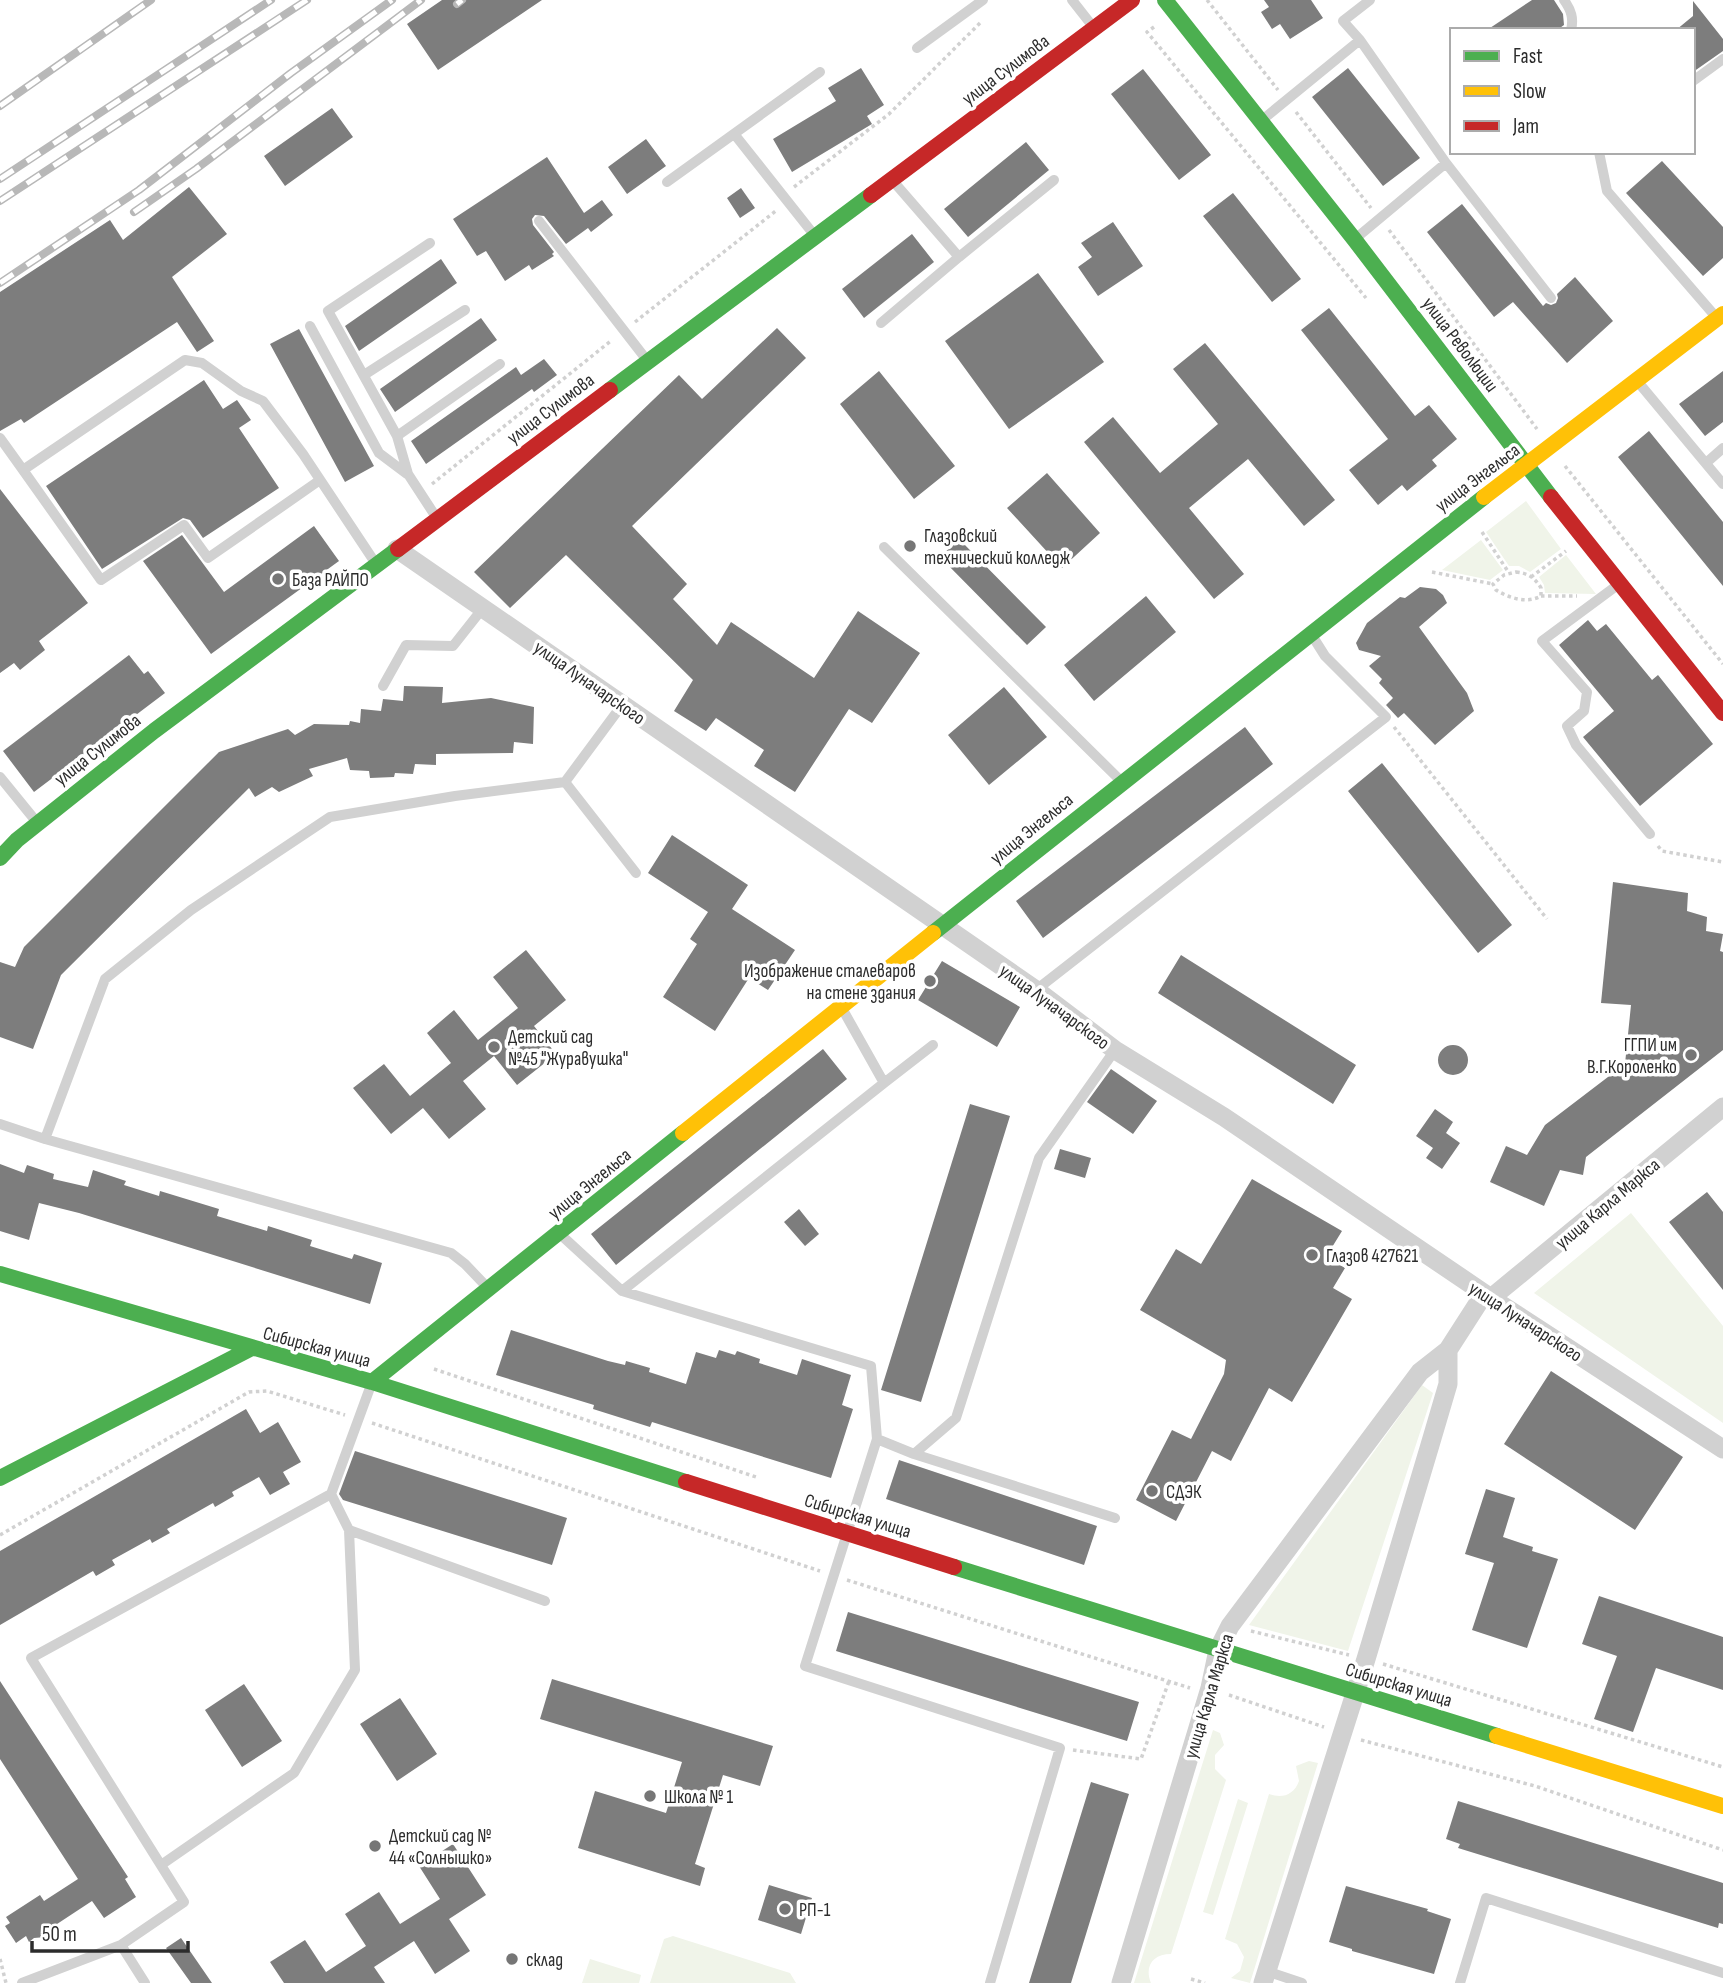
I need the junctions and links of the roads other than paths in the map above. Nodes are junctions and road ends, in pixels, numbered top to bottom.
1 (983, 0) edge
2 (1072, 0) edge
3 (1132, 0) edge
4 (1165, 0) edge
5 (1370, 0) edge
6 (1564, 0) edge
7 (1094, 28) junction
8 (1571, 28) edge
9 (1360, 40) junction
10 (917, 48) dead end
11 (1723, 59) edge
12 (820, 72) dead end
13 (1695, 80) edge
14 (1260, 122) junction
15 (735, 135) junction
16 (1599, 154) edge
17 (1446, 163) junction
18 (892, 179) junction
19 (1054, 180) dead end
20 (667, 182) dead end
21 (539, 221) dead end
22 (815, 237) junction
23 (1354, 239) junction
24 (430, 243) dead end
25 (959, 257) junction
26 (1551, 298) dead end
27 (465, 310) dead end
28 (1720, 316) edge
29 (881, 323) dead end
30 (310, 326) dead end
31 (648, 361) junction
32 (500, 364) dead end
33 (364, 374) junction
34 (1637, 382) junction
35 (397, 436) junction
36 (0, 438) edge
37 (1722, 450) edge
38 (1706, 463) junction
39 (1527, 465) junction
40 (23, 470) junction
41 (408, 474) junction
42 (320, 480) junction
43 (1723, 484) edge
44 (438, 519) junction
45 (884, 547) dead end
46 (397, 549) junction
47 (376, 565) junction
48 (1619, 584) junction
49 (483, 608) junction
50 (1311, 634) junction
51 (383, 686) dead end
52 (622, 705) junction
53 (1723, 713) edge
54 (0, 777) edge
55 (565, 782) junction
56 (1122, 782) junction
57 (38, 823) junction
58 (1650, 834) road end
59 (0, 858) edge
60 (636, 873) dead end
61 (943, 925) junction
62 (1036, 990) junction
63 (841, 1008) junction
64 (933, 1045) dead end
65 (1115, 1050) junction
66 (884, 1083) junction
67 (1723, 1107) edge
68 (0, 1124) edge
69 (45, 1139) junction
70 (559, 1234) junction
71 (0, 1274) edge
72 (489, 1290) junction
73 (622, 1292) junction
74 (1487, 1296) junction
75 (252, 1348) junction
76 (1448, 1350) junction
77 (372, 1382) junction
78 (877, 1439) junction
79 (1723, 1449) edge
80 (914, 1454) junction
81 (0, 1479) edge
82 (331, 1494) junction
83 (1115, 1518) dead end
84 (349, 1530) junction
85 (847, 1534) junction
86 (545, 1601) dead end
87 (1218, 1650) junction
88 (1355, 1693) junction
89 (1723, 1806) edge
90 (161, 1865) junction
91 (121, 1945) junction
92 (1723, 1973) edge
93 (1265, 1977) edge
94 (23, 1983) edge
95 (145, 1983) edge
96 (990, 1983) edge
97 (1121, 1983) edge
98 (1302, 1983) edge
99 (1460, 1983) edge

1 - 10 lane
2 - 7 lane
3 - 7 main road, улица Сулимова
4 - 14 main road, улица Революции
5 - 9 lane
6 - 8 lane
7 - 18 main road, улица Сулимова
9 - 14 lane
9 - 17 lane
11 - 13 lane
12 - 15 lane
14 - 23 main road, улица Революции
15 - 20 lane
15 - 22 lane
16 - 28 lane
17 - 23 lane
17 - 26 lane
18 - 22 main road, улица Сулимова
18 - 25 lane
19 - 25 lane
21 - 31 lane
22 - 31 main road, улица Сулимова
23 - 39 main road, улица Революции
24 - 33 lane
25 - 29 lane
27 - 33 lane
28 - 34 main road, улица Энгельса
30 - 41 lane
31 - 44 main road, улица Сулимова
32 - 35 lane
33 - 35 lane
34 - 38 lane
34 - 39 main road, улица Энгельса
35 - 41 lane
36 - 40 lane
37 - 38 lane
38 - 43 lane
39 - 48 main road, улица Революции
39 - 50 main road, улица Энгельса
40 - 42 lane
40 - 42 lane
41 - 44 lane
42 - 47 lane
44 - 46 main road, улица Сулимова
45 - 56 lane
46 - 47 main road, улица Сулимова
46 - 49 street, улица Луначарского
47 - 57 main road, улица Сулимова
48 - 53 main road, улица Революции
48 - 58 lane
49 - 51 lane
49 - 52 street, улица Луначарского
50 - 56 main road, улица Энгельса
50 - 62 lane
52 - 55 lane
52 - 61 street, улица Луначарского
54 - 57 lane
55 - 60 lane
55 - 69 lane
56 - 61 main road, улица Энгельса
57 - 59 main road, улица Сулимова
61 - 62 street, улица Луначарского
61 - 63 main road, улица Энгельса
62 - 65 street, улица Луначарского
63 - 66 lane
63 - 70 main road, улица Энгельса
64 - 66 lane
65 - 74 street, улица Луначарского
65 - 80 lane
66 - 73 lane
67 - 74 street, улица Карла Маркса
68 - 69 lane
69 - 72 lane
70 - 72 main road, улица Энгельса
70 - 73 lane
71 - 75 main road
72 - 77 main road, улица Энгельса
73 - 78 lane
74 - 76 street, улица Карла Маркса
74 - 79 street, улица Луначарского
75 - 77 main road, Сибирская улица
75 - 81 main road, Сибирская улица
76 - 87 street, улица Карла Маркса
76 - 88 street
77 - 82 lane
77 - 85 main road, Сибирская улица
78 - 80 lane
78 - 85 lane
80 - 83 lane
82 - 84 lane
82 - 90 lane
84 - 86 lane
84 - 90 lane
85 - 87 main road, Сибирская улица
85 - 96 lane
87 - 88 main road, Сибирская улица
87 - 97 street, улица Карла Маркса
88 - 89 main road, Сибирская улица
88 - 93 street
90 - 91 lane
91 - 94 lane
91 - 95 lane
92 - 99 lane
93 - 98 lane

